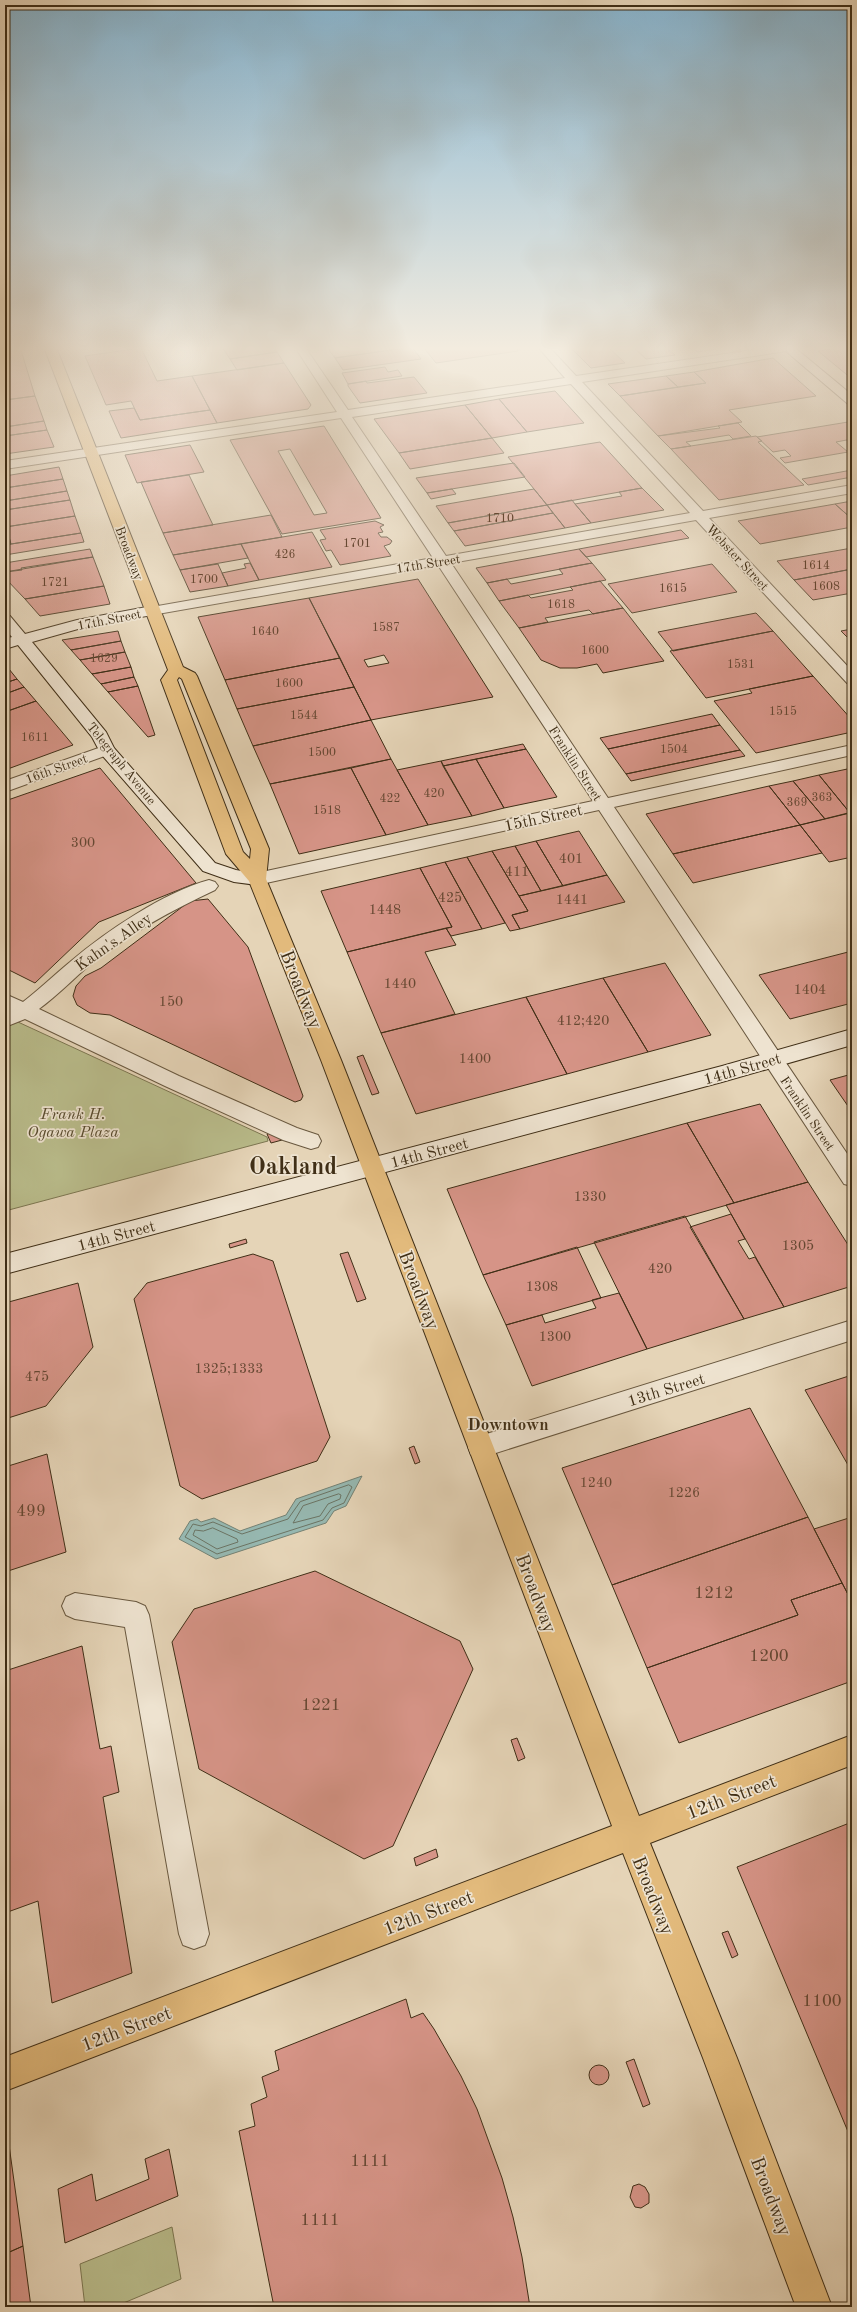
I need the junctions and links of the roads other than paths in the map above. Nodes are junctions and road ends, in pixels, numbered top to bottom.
1 (71, 455) edge
2 (91, 455) edge
3 (371, 455) edge
4 (643, 455) edge
5 (5, 465) edge
6 (852, 489) edge
7 (700, 516) junction
8 (442, 560) junction
9 (152, 611) junction
10 (5, 619) edge
11 (22, 639) junction
12 (5, 644) edge
13 (176, 670) junction
14 (852, 680) edge
15 (107, 750) junction
16 (852, 750) edge
17 (5, 787) edge
18 (603, 804) junction
19 (258, 879) junction
20 (209, 886) dead end
21 (5, 1001) edge
22 (26, 1011) junction
23 (5, 1020) edge
24 (852, 1037) edge
25 (773, 1060) junction
26 (311, 1141) dead end
27 (372, 1166) junction
28 (852, 1178) edge
29 (5, 1264) edge
30 (852, 1330) edge
31 (480, 1447) junction
32 (75, 1606) dead end
33 (852, 1750) edge
34 (630, 1835) junction
35 (194, 1934) dead end
36 (5, 2074) edge
37 (814, 2307) edge

1 - 5 street
2 - 9 main road, Broadway
3 - 8 street, Franklin Street
4 - 7 street, Webster Street
6 - 7 street, 17th Street
7 - 8 street, 17th Street
7 - 14 street, Webster Street
8 - 9 street, 17th Street
8 - 18 street, Franklin Street
9 - 11 main road, 17th Street
9 - 13 main road, Broadway
10 - 11 main road, Telegraph Avenue
11 - 12 main road, 17th Street
11 - 15 main road, Telegraph Avenue
13 - 19 main road, Broadway
13 - 19 main road, Broadway
15 - 17 street, 16th Street
15 - 19 main road, Telegraph Avenue
16 - 18 street, 15th Street
18 - 19 street, 15th Street
18 - 25 street, Franklin Street
19 - 27 main road, Broadway
20 - 22 street, Kahn's Alley
21 - 22 street
22 - 23 street
22 - 26 street
24 - 25 main road, 14th Street
25 - 27 main road, 14th Street
25 - 28 street, Franklin Street
27 - 29 main road, 14th Street
27 - 31 main road, Broadway
30 - 31 street, 13th Street
31 - 34 main road, Broadway
32 - 35 street
33 - 34 main road, 12th Street
34 - 36 main road, 12th Street
34 - 37 main road, Broadway

